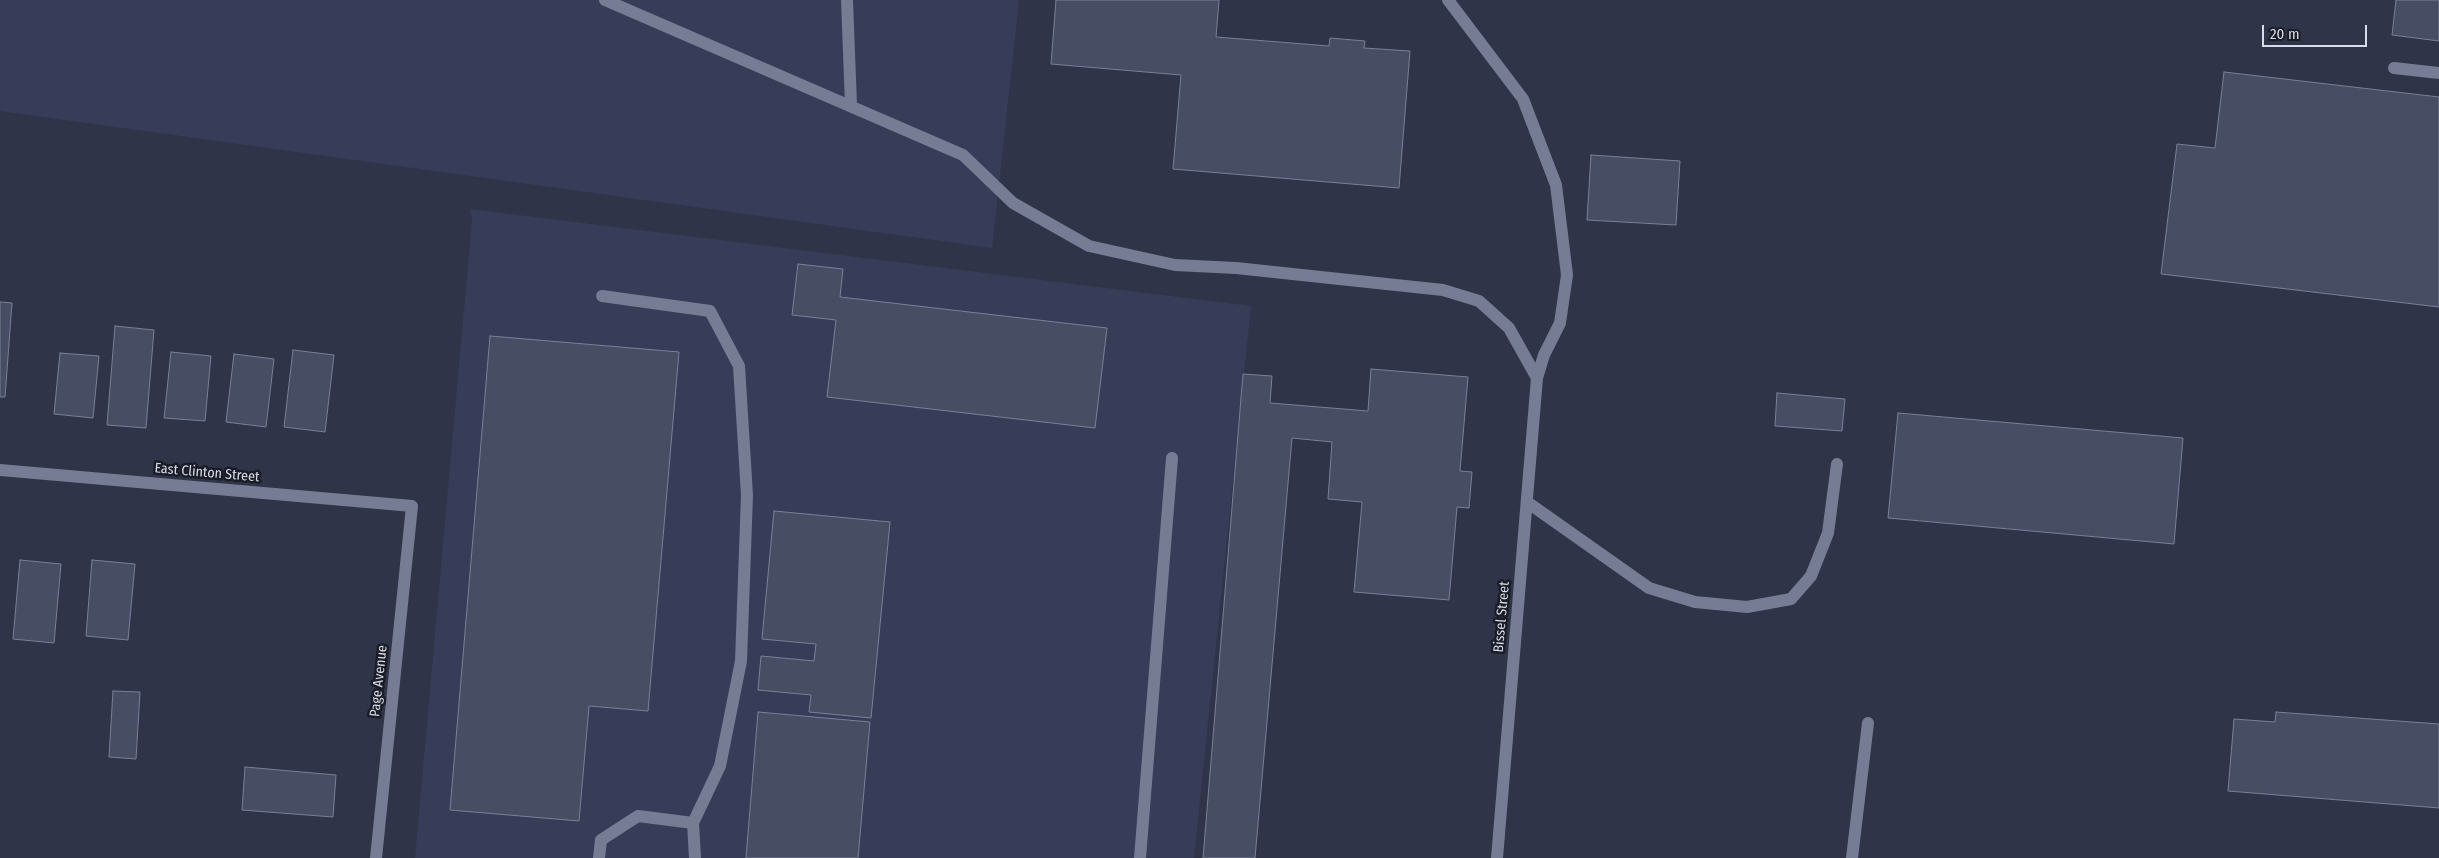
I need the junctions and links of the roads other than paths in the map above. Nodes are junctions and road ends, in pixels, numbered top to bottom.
1 (605, 0) edge
2 (846, 0) edge
3 (1448, 0) edge
4 (2394, 68) dead end
5 (2439, 74) edge
6 (851, 105) junction
7 (602, 296) dead end
8 (1537, 378) junction
9 (1172, 458) dead end
10 (1836, 464) dead end
11 (0, 470) edge
12 (1527, 502) junction
13 (412, 506) joint
14 (1868, 723) dead end
15 (693, 823) junction
16 (376, 858) edge
17 (599, 858) edge
18 (695, 858) edge
19 (1140, 858) edge
20 (1497, 858) edge
21 (1852, 858) edge

1 - 6 street
2 - 6 street
3 - 8 street, Bissel Street
4 - 5 street
6 - 8 street
7 - 15 street
8 - 12 street, Bissel Street
9 - 19 street
10 - 12 street
11 - 13 street, East Clinton Street
12 - 20 street, Bissel Street
13 - 16 street, Page Avenue
14 - 21 street
15 - 17 street
15 - 18 street

